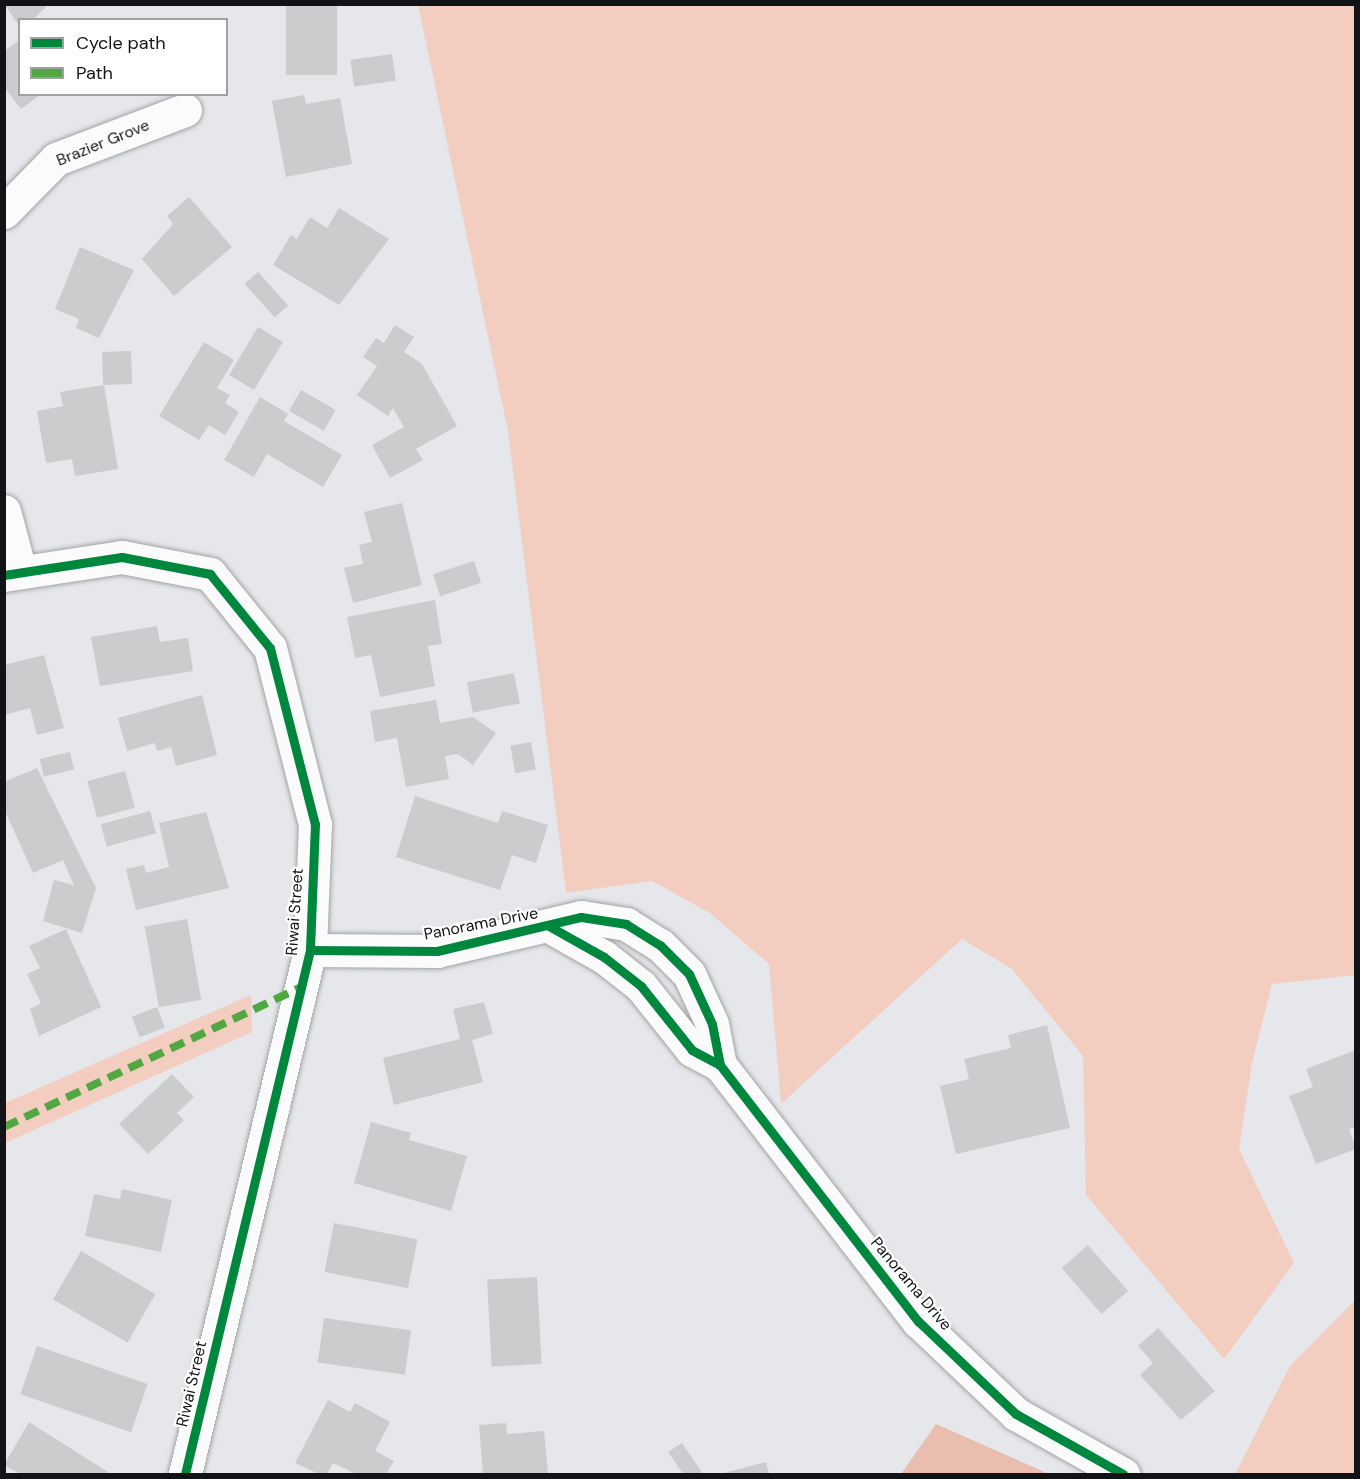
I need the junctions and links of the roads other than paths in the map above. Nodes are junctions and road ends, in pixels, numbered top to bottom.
1 (185, 110) dead end
2 (4, 212) edge
3 (4, 511) edge
4 (12, 573) edge
5 (549, 926) junction
6 (310, 950) junction
7 (720, 1065) junction
8 (185, 1474) edge
9 (1123, 1474) edge

1 - 2 street, Brazier Grove
3 - 4 street
4 - 6 street, Riwai Street
5 - 6 street, Panorama Drive
5 - 7 street, Panorama Drive
5 - 7 street, Panorama Drive
6 - 8 street, Riwai Street
7 - 9 street, Panorama Drive

